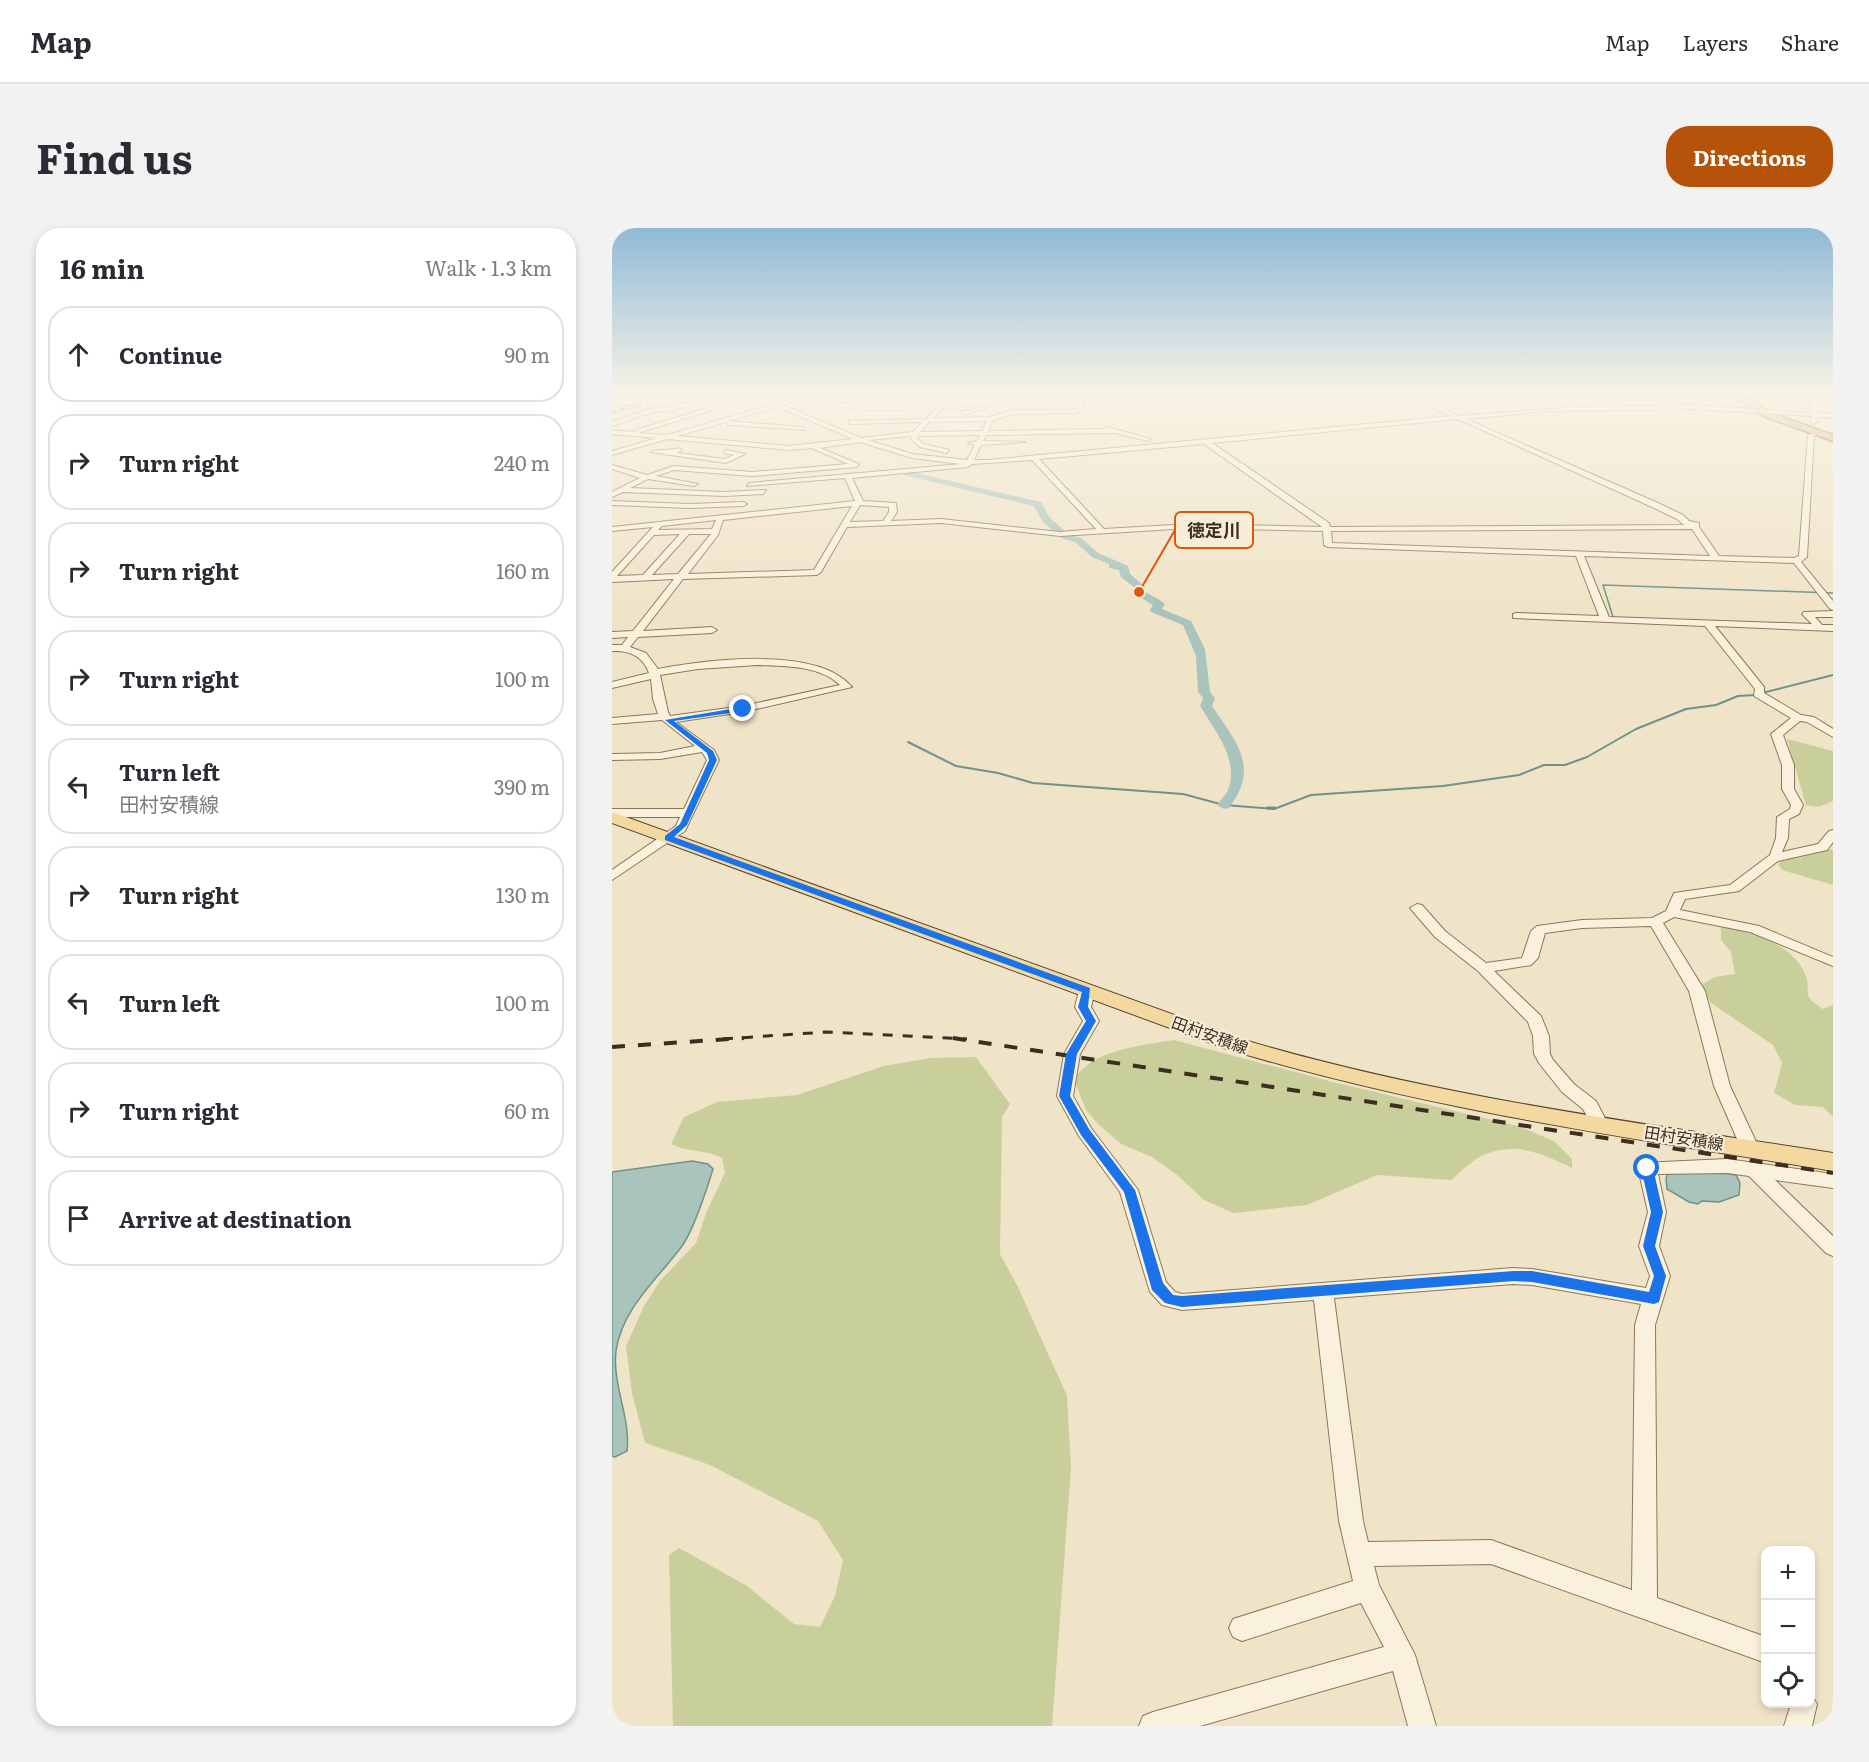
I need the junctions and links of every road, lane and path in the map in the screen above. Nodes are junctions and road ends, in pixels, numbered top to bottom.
1 (761, 464) dead end
2 (968, 464) edge
3 (1040, 464) edge
4 (1238, 464) edge
5 (1563, 464) edge
6 (1809, 464) edge
7 (857, 465) joint
8 (612, 467) edge
9 (752, 474) junction
10 (881, 474) junction
11 (646, 477) junction
12 (848, 477) junction
13 (788, 482) junction
14 (634, 484) junction
15 (690, 484) junction
16 (614, 485) edge
17 (740, 485) junction
18 (749, 485) junction
19 (621, 490) junction
20 (675, 492) junction
21 (706, 493) junction
22 (736, 494) junction
23 (612, 495) edge
24 (856, 500) junction
25 (612, 503) edge
26 (751, 503) dead end
27 (689, 506) junction
28 (789, 506) dead end
29 (721, 516) junction
30 (691, 519) junction
31 (661, 523) junction
32 (885, 524) junction
33 (845, 525) junction
34 (1694, 526) junction
35 (612, 529) edge
36 (1328, 529) junction
37 (717, 531) junction
38 (653, 533) junction
39 (1104, 533) junction
40 (684, 535) junction
41 (644, 542) junction
42 (633, 554) junction
43 (644, 554) dead end
44 (1580, 554) junction
45 (1716, 558) junction
46 (693, 560) junction
47 (682, 561) dead end
48 (1796, 561) junction
49 (646, 577) junction
50 (680, 577) junction
51 (612, 578) edge
52 (1833, 607) edge
53 (1833, 614) edge
54 (1516, 616) dead end
55 (1605, 619) junction
56 (1708, 623) junction
57 (1819, 627) junction
58 (1833, 628) edge
59 (712, 630) dead end
60 (612, 634) edge
61 (635, 634) junction
62 (625, 647) junction
63 (612, 648) edge
64 (654, 674) junction
65 (612, 685) edge
66 (667, 718) junction
67 (1798, 718) junction
68 (612, 721) edge
69 (1833, 734) edge
70 (705, 748) junction
71 (612, 757) edge
72 (688, 813) junction
73 (612, 815) edge
74 (1833, 834) edge
75 (668, 838) junction
76 (1777, 857) junction
77 (612, 876) edge
78 (1417, 908) dead end
79 (1672, 913) junction
80 (1655, 922) junction
81 (1833, 962) edge
82 (1483, 968) junction
83 (1087, 990) junction
84 (1599, 1124) junction
85 (1751, 1159) junction
86 (1833, 1162) edge
87 (1833, 1181) edge
88 (1833, 1248) edge
89 (1323, 1290) junction
90 (1654, 1298) junction
91 (1360, 1554) junction
92 (1367, 1589) junction
93 (1644, 1607) junction
94 (1242, 1628) dead end
95 (1761, 1648) edge
96 (1402, 1655) junction
97 (1803, 1708) edge
98 (1153, 1726) edge
99 (1422, 1726) edge
100 (1798, 1726) edge

1 - 9 street
2 - 10 street
3 - 39 street
4 - 36 street
5 - 34 street
6 - 48 street
7 - 9 street
7 - 10 street
8 - 11 street
9 - 11 street
9 - 17 street
10 - 12 street
11 - 14 street
11 - 15 street
12 - 13 street
12 - 24 street
13 - 18 street
13 - 22 street
14 - 16 street
14 - 19 street
15 - 17 street
15 - 20 street
16 - 19 street
17 - 18 street
18 - 22 street
19 - 20 street
19 - 23 street
20 - 21 street
21 - 22 street
21 - 27 street
24 - 28 street
24 - 29 street
24 - 32 street
24 - 33 street
25 - 27 street
26 - 27 street
27 - 30 street
29 - 30 street
29 - 37 street
30 - 31 street
31 - 35 street
31 - 38 street
32 - 33 street
32 - 39 street
33 - 50 street
34 - 36 street
34 - 45 street
36 - 39 street
36 - 44 street
37 - 40 street
37 - 46 street
38 - 40 street
38 - 41 street
40 - 41 street
40 - 49 street
41 - 42 street
42 - 43 street
42 - 51 street
44 - 45 street
44 - 55 street
45 - 48 street
46 - 47 street
46 - 50 street
48 - 52 street
49 - 50 street
49 - 51 street
50 - 61 street
53 - 57 street
54 - 55 street
55 - 56 street
56 - 57 street
56 - 67 street
57 - 58 street
59 - 61 street
60 - 61 street
61 - 62 street
62 - 63 street
62 - 64 street
64 - 65 street
64 - 66 street
64 - 66 street
66 - 68 street
66 - 70 street
67 - 69 street
67 - 76 street
70 - 71 street
70 - 72 street
72 - 73 street
72 - 75 street
73 - 75 main road, 田村安積線
74 - 76 street
75 - 77 street
75 - 83 main road, 田村安積線
76 - 79 street
78 - 82 street
79 - 80 street
79 - 81 street
80 - 82 street
80 - 85 street
82 - 84 street
83 - 84 main road, 田村安積線
83 - 89 street
84 - 85 main road, 田村安積線
85 - 86 main road, 田村安積線
85 - 87 street
85 - 88 street
85 - 90 street
89 - 90 street
89 - 91 street
90 - 93 street
91 - 92 street
91 - 93 street
92 - 94 street
92 - 96 street
93 - 95 street
96 - 98 street
96 - 99 street
97 - 100 street

